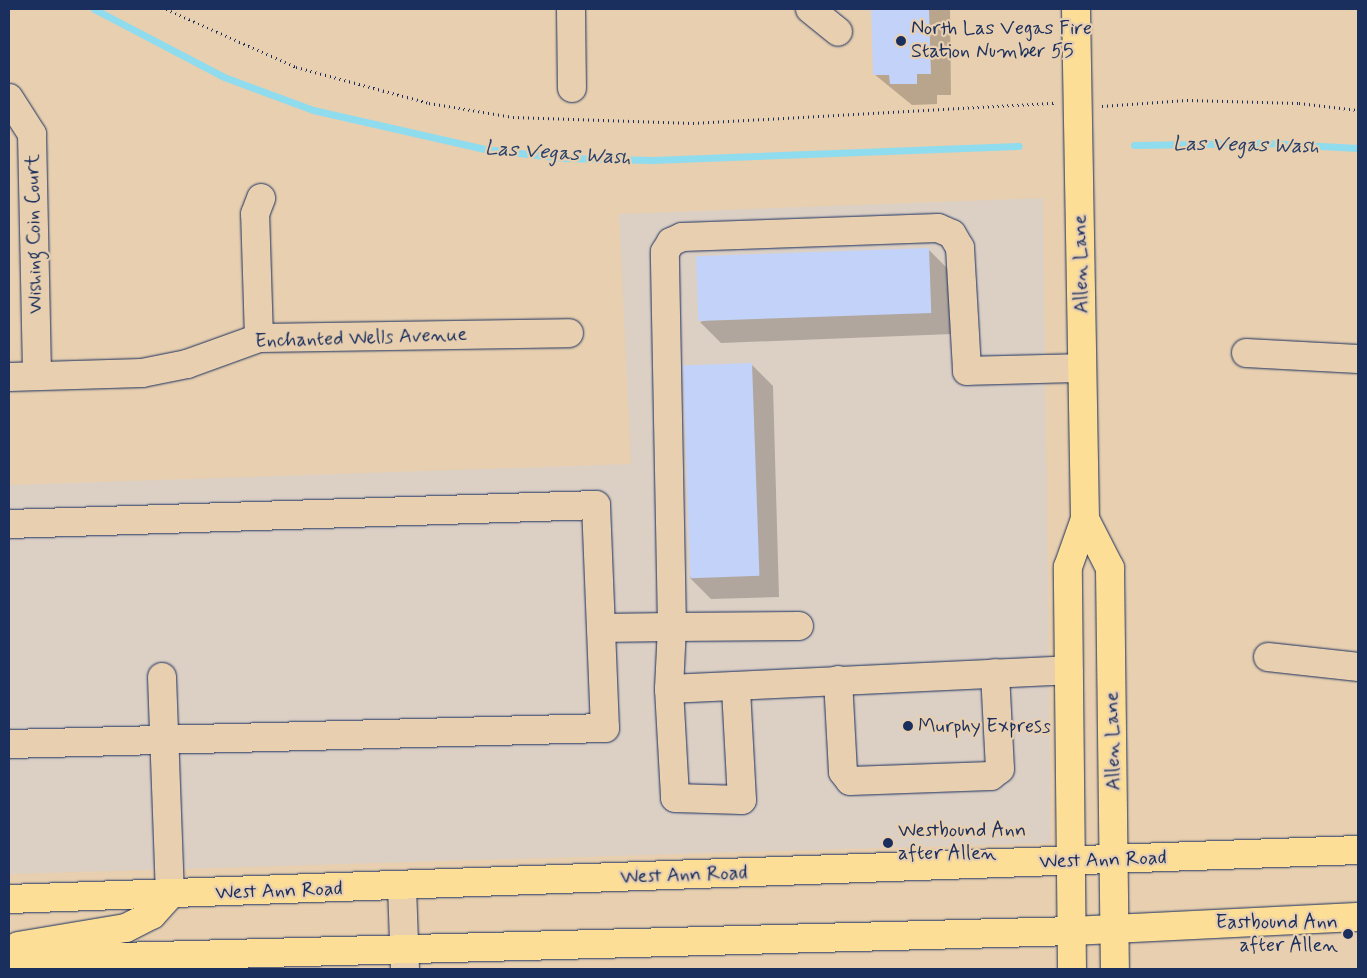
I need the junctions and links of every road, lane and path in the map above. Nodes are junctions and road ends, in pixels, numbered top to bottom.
1 (570, 9) edge
2 (810, 9) edge
3 (1076, 9) edge
4 (838, 32) dead end
5 (572, 88) dead end
6 (9, 98) edge
7 (1117, 107) dead end
8 (1358, 110) edge
9 (261, 198) dead end
10 (569, 333) dead end
11 (259, 338) junction
12 (1246, 354) dead end
13 (1358, 359) edge
14 (1082, 368) junction
15 (36, 376) junction
16 (9, 377) edge
17 (1085, 519) junction
18 (9, 524) edge
19 (672, 626) junction
20 (799, 626) dead end
21 (601, 628) junction
22 (1268, 657) dead end
23 (1358, 667) edge
24 (1069, 670) junction
25 (995, 673) junction
26 (162, 677) dead end
27 (838, 680) junction
28 (736, 688) junction
29 (669, 689) junction
30 (164, 740) junction
31 (9, 744) edge
32 (1358, 850) edge
33 (1115, 860) junction
34 (1070, 862) junction
35 (402, 887) junction
36 (170, 895) junction
37 (9, 899) edge
38 (1358, 917) edge
39 (1115, 930) junction
40 (1071, 931) junction
41 (9, 948) edge
42 (405, 959) edge
43 (9, 960) edge
44 (1072, 969) edge
45 (1115, 969) edge

1 - 5 street
2 - 4 street
3 - 14 main road, Allen Lane
6 - 15 street, Wishing Coin Court
7 - 8 path
9 - 11 street
10 - 11 street, Enchanted Wells Avenue
11 - 15 street, Enchanted Wells Avenue
12 - 13 street
14 - 17 main road, Allen Lane
14 - 19 street
15 - 16 street, Enchanted Wells Avenue
17 - 24 main road, Allen Lane
17 - 33 main road, Allen Lane
18 - 21 street
19 - 20 street
19 - 21 street
19 - 29 street
21 - 30 street
22 - 23 street
24 - 25 street
24 - 34 main road, Allen Lane
25 - 27 street
25 - 27 street
26 - 30 street
27 - 28 street
28 - 29 street
28 - 29 street
30 - 31 street
30 - 36 street
32 - 33 main road, West Ann Road
33 - 34 main road, West Ann Road
33 - 39 main road, Allen Lane
34 - 35 main road, West Ann Road
34 - 40 main road, Allen Lane
35 - 36 main road, West Ann Road
35 - 42 street
36 - 37 main road, West Ann Road
36 - 41 main road
38 - 39 main road
39 - 40 main road
39 - 45 main road, Allen Lane
40 - 42 main road
40 - 44 main road, Allen Lane
42 - 43 main road

